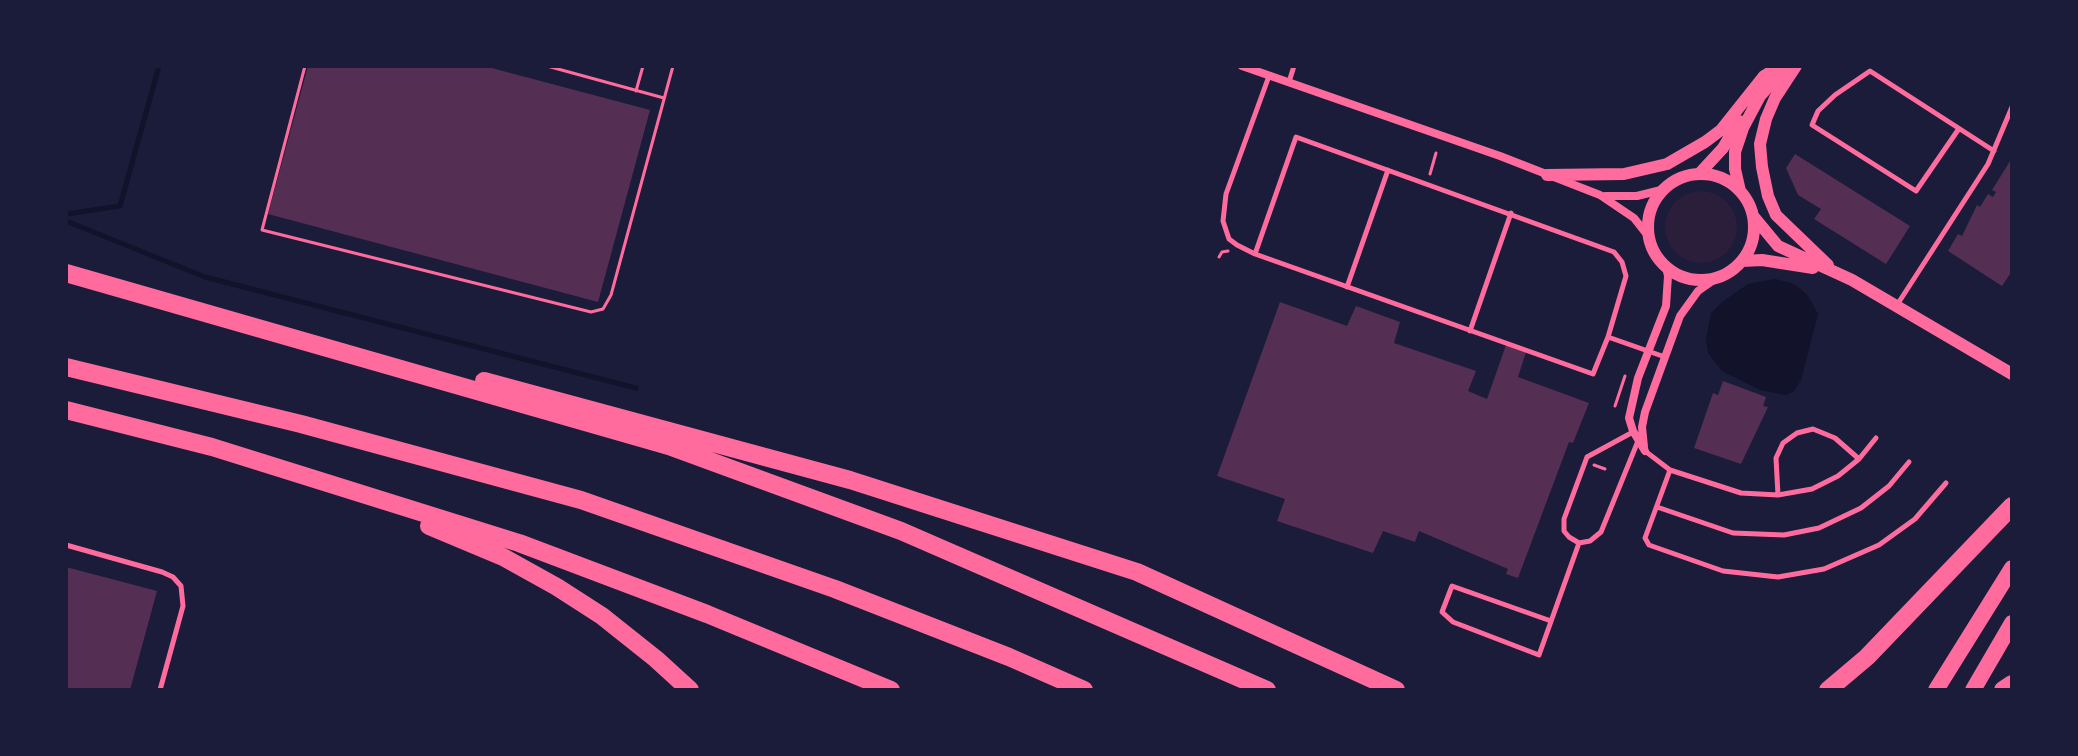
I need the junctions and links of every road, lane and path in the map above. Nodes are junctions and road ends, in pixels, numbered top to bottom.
1 (305, 66) edge
2 (547, 66) edge
3 (643, 66) edge
4 (673, 66) edge
5 (1242, 66) edge
6 (1275, 66) edge
7 (1294, 66) edge
8 (1784, 66) edge
9 (1796, 66) edge
10 (1270, 76) junction
11 (1289, 83) junction
12 (636, 91) junction
13 (664, 98) junction
14 (2012, 107) edge
15 (1958, 130) junction
16 (1994, 151) junction
17 (1436, 153) dead end
18 (1388, 170) junction
19 (1430, 174) dead end
20 (1699, 174) junction
21 (1547, 175) junction
22 (1665, 189) junction
23 (1740, 191) junction
24 (1600, 195) junction
25 (1511, 213) junction
26 (1753, 216) junction
27 (1649, 237) junction
28 (1233, 254) dead end
29 (1255, 254) junction
30 (1219, 257) dead end
31 (1742, 261) junction
32 (1666, 267) junction
33 (66, 273) edge
34 (1840, 274) junction
35 (1715, 279) junction
36 (1347, 287) junction
37 (1897, 305) junction
38 (225, 319) junction
39 (1470, 331) junction
40 (1608, 337) junction
41 (1649, 351) junction
42 (1665, 357) junction
43 (66, 367) edge
44 (1626, 373) dead end
45 (2012, 374) edge
46 (1615, 406) dead end
47 (66, 410) edge
48 (1635, 436) junction
49 (1876, 438) dead end
50 (1645, 451) junction
51 (1859, 459) junction
52 (1909, 462) dead end
53 (1590, 463) dead end
54 (1605, 469) dead end
55 (1670, 470) junction
56 (323, 483) junction
57 (1946, 483) dead end
58 (1778, 495) junction
59 (2012, 506) edge
60 (1657, 507) junction
61 (1579, 543) junction
62 (66, 545) edge
63 (2012, 568) edge
64 (1551, 621) junction
65 (2012, 623) edge
66 (2012, 684) edge
67 (160, 690) edge
68 (690, 690) edge
69 (891, 690) edge
70 (1084, 690) edge
71 (1267, 690) edge
72 (1396, 690) edge
73 (1828, 690) edge
74 (1936, 690) edge
75 (1973, 690) edge
76 (2003, 690) edge

1 - 13 path
2 - 12 path
3 - 12 path
4 - 13 path
5 - 10 street
6 - 10 lane
7 - 11 lane
8 - 20 street
8 - 21 street
8 - 23 street
9 - 34 street
10 - 11 street
10 - 29 lane
11 - 21 street
12 - 13 path
14 - 16 lane
15 - 15 lane
15 - 16 lane
16 - 37 lane
17 - 19 path
18 - 25 lane
18 - 29 lane
18 - 36 lane
20 - 22 street
20 - 23 street
21 - 24 street
22 - 24 street
22 - 27 street
23 - 26 street
24 - 27 street
25 - 39 lane
25 - 40 lane
26 - 31 street
26 - 34 street
27 - 32 street
28 - 30 path
29 - 36 lane
31 - 34 street
31 - 35 street
32 - 35 street
32 - 41 street
33 - 38 highway
34 - 37 street
35 - 42 street
36 - 39 lane
37 - 45 street
38 - 71 highway
38 - 72 highway
39 - 40 lane
40 - 41 lane
41 - 42 lane
41 - 48 street
42 - 50 street
43 - 70 highway
44 - 46 path
47 - 56 highway
48 - 50 street
48 - 61 lane
48 - 61 lane
49 - 51 lane
50 - 55 lane
51 - 58 lane
51 - 58 lane
52 - 60 lane
53 - 54 path
55 - 58 lane
55 - 60 lane
56 - 68 highway
56 - 69 highway
57 - 60 lane
59 - 73 highway
61 - 64 lane
62 - 67 lane
63 - 74 main road
64 - 64 lane
65 - 75 main road
66 - 76 highway

